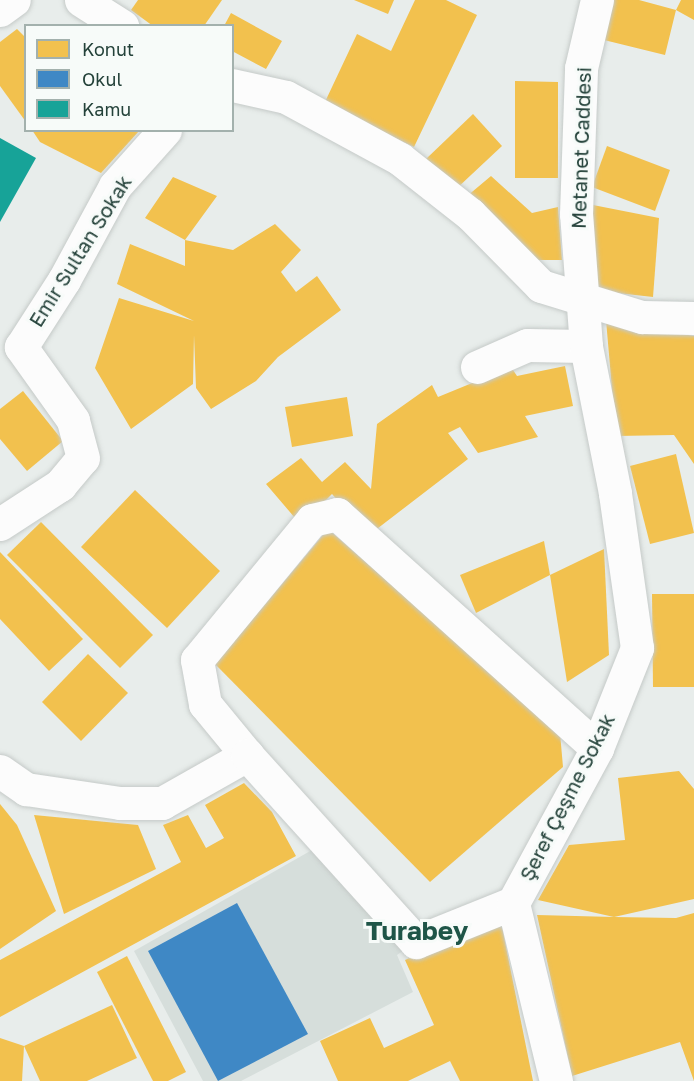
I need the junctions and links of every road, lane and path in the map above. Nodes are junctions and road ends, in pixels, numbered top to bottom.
1 (14, 0) edge
2 (81, 0) edge
3 (597, 0) edge
4 (0, 10) edge
5 (119, 24) edge
6 (234, 85) edge
7 (163, 132) edge
8 (583, 298) junction
9 (694, 318) edge
10 (10, 346) edge
11 (586, 346) junction
12 (477, 368) dead end
13 (0, 524) edge
14 (597, 748) junction
15 (247, 755) junction
16 (0, 771) edge
17 (513, 903) junction
18 (556, 1081) edge

1 - 4 street
2 - 5 street
3 - 8 street, Metanet Caddesi
6 - 8 street
7 - 10 street, Emir Sultan Sokak
8 - 9 street
8 - 11 street, Şeref Çeşme Sokak
10 - 13 street
11 - 12 street
11 - 14 street, Şeref Çeşme Sokak
14 - 15 street
14 - 17 street, Şeref Çeşme Sokak
15 - 16 street
15 - 17 street
17 - 18 street, Şeref Çeşme Sokak

